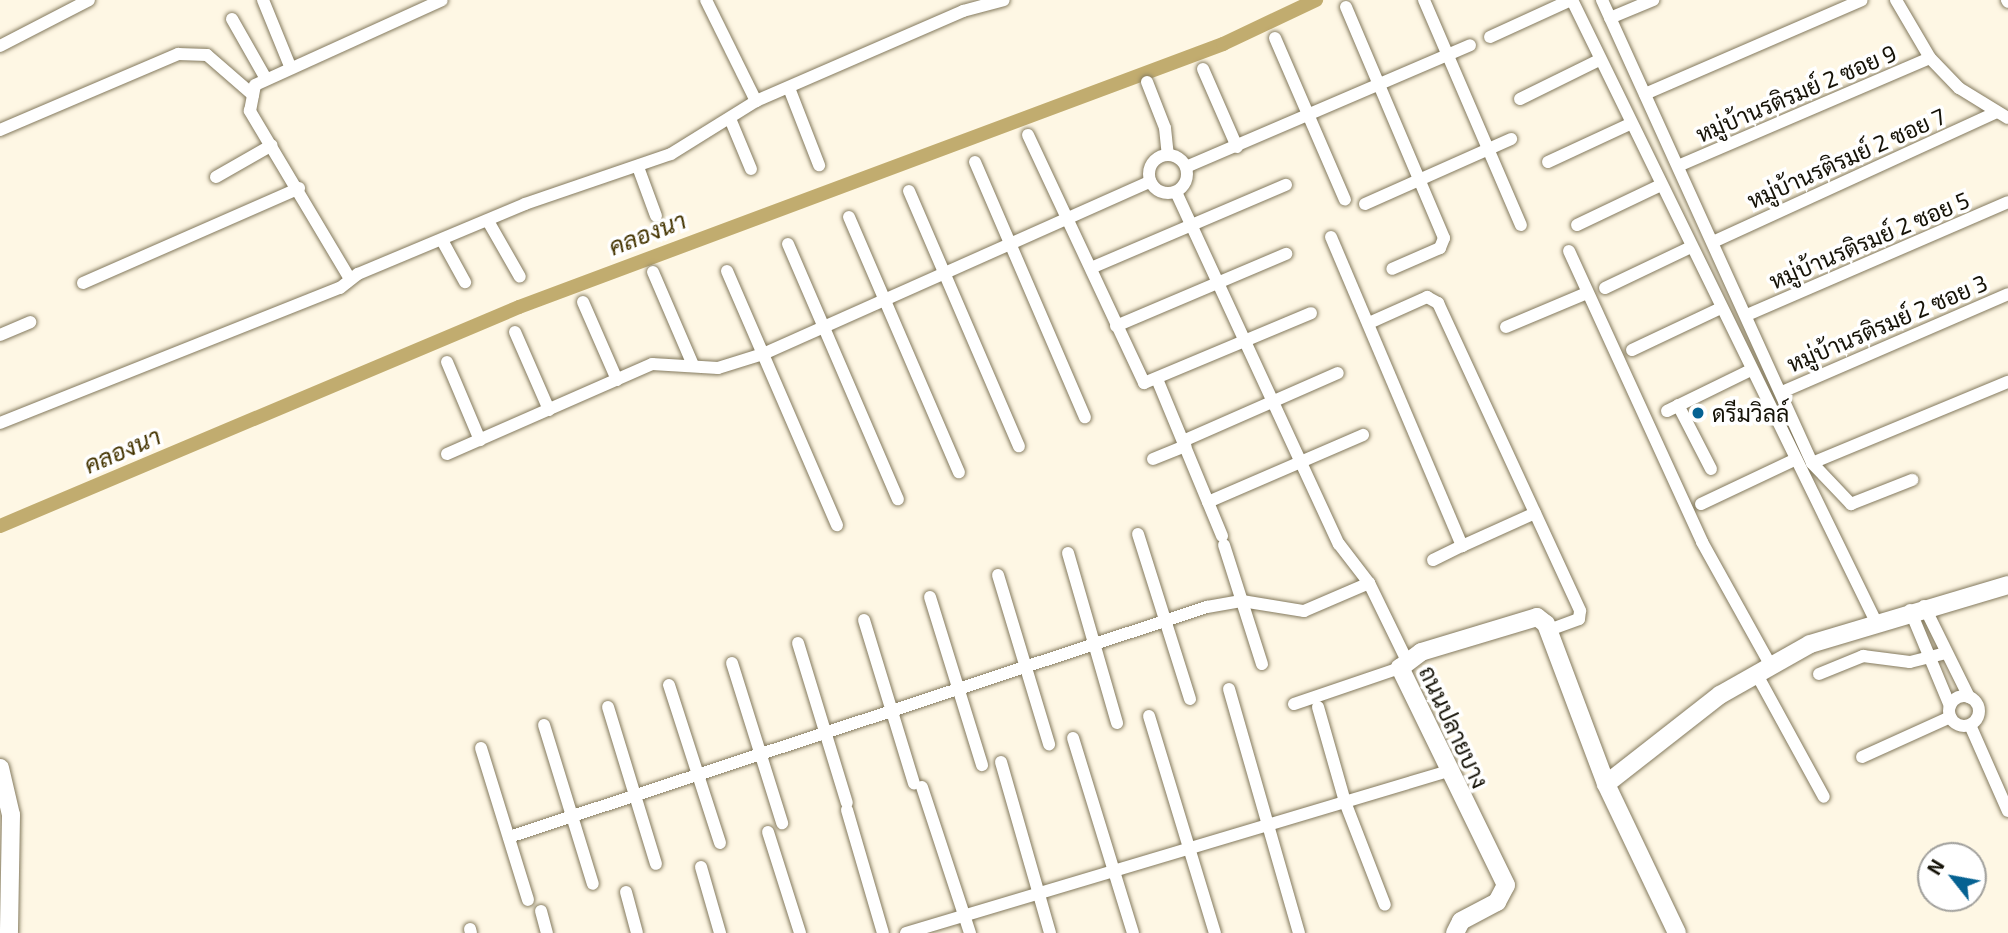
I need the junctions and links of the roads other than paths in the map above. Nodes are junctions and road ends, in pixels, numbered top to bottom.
1 (89, 0) edge
2 (263, 0) edge
3 (706, 0) edge
4 (1004, 0) edge
5 (1424, 0) edge
6 (1572, 0) edge
7 (1602, 0) edge
8 (1653, 0) edge
9 (1862, 0) edge
10 (1896, 0) edge
11 (437, 1) edge
12 (1346, 7) dead end
13 (1610, 18) junction
14 (232, 19) dead end
15 (1490, 37) dead end
16 (1275, 38) dead end
17 (1470, 45) dead end
18 (0, 46) edge
19 (1448, 54) junction
20 (1930, 58) junction
21 (1599, 61) junction
22 (290, 66) junction
23 (1203, 69) dead end
24 (265, 77) junction
25 (1147, 82) dead end
26 (1380, 84) junction
27 (789, 88) junction
28 (1645, 94) junction
29 (253, 95) junction
30 (1520, 99) dead end
31 (756, 101) junction
32 (1308, 115) junction
33 (2003, 115) edge
34 (731, 121) junction
35 (1630, 124) junction
36 (0, 130) edge
37 (1028, 135) dead end
38 (1511, 139) dead end
39 (272, 145) junction
40 (1237, 147) junction
41 (1489, 149) junction
42 (1168, 155) junction
43 (975, 162) dead end
44 (1548, 162) dead end
45 (819, 165) dead end
46 (638, 166) junction
47 (1678, 166) junction
48 (1186, 167) junction
49 (751, 169) dead end
50 (216, 177) dead end
51 (1421, 179) junction
52 (1150, 182) junction
53 (1286, 185) dead end
54 (1661, 185) junction
55 (299, 188) junction
56 (909, 191) dead end
57 (1176, 192) junction
58 (1345, 200) dead end
59 (2008, 202) edge
60 (1365, 204) dead end
61 (656, 216) dead end
62 (849, 217) dead end
63 (1067, 219) junction
64 (488, 221) junction
65 (1191, 222) junction
66 (1521, 225) dead end
67 (1577, 225) dead end
68 (1331, 237) dead end
69 (443, 242) junction
70 (1713, 242) junction
71 (788, 244) dead end
72 (1011, 246) junction
73 (1691, 247) junction
74 (1569, 251) dead end
75 (1286, 254) dead end
76 (1091, 268) junction
77 (1392, 270) dead end
78 (727, 271) dead end
79 (653, 272) dead end
80 (945, 274) junction
81 (520, 277) dead end
82 (351, 279) junction
83 (1216, 281) junction
84 (466, 282) dead end
85 (83, 284) dead end
86 (1605, 288) dead end
87 (1587, 293) junction
88 (2008, 294) edge
89 (885, 301) junction
90 (583, 302) dead end
91 (1721, 308) junction
92 (1311, 313) dead end
93 (1747, 315) junction
94 (30, 322) dead end
95 (1369, 323) junction
96 (1116, 326) junction
97 (824, 327) junction
98 (1506, 327) dead end
99 (516, 332) dead end
100 (0, 335) edge
101 (1244, 343) junction
102 (1632, 350) dead end
103 (763, 354) junction
104 (447, 362) dead end
105 (693, 365) junction
106 (1751, 370) junction
107 (1338, 373) dead end
108 (1157, 379) junction
109 (617, 380) junction
110 (2008, 382) edge
111 (1782, 391) junction
112 (1271, 404) junction
113 (549, 410) junction
114 (1085, 416) dead end
115 (0, 423) edge
116 (1363, 435) dead end
117 (481, 440) junction
118 (1184, 444) junction
119 (1019, 446) dead end
120 (447, 454) dead end
121 (1153, 459) dead end
122 (1794, 460) junction
123 (1812, 463) junction
124 (1300, 464) junction
125 (1711, 469) dead end
126 (959, 472) dead end
127 (1912, 480) dead end
128 (898, 499) dead end
129 (1208, 502) junction
130 (1701, 504) dead end
131 (1535, 513) junction
132 (837, 525) dead end
133 (1138, 534) dead end
134 (1462, 546) junction
135 (1068, 553) dead end
136 (1433, 561) dead end
137 (998, 575) dead end
138 (1369, 583) junction
139 (2008, 585) edge
140 (930, 597) dead end
141 (1242, 601) junction
142 (1917, 608) junction
143 (864, 620) dead end
144 (1875, 620) junction
145 (1167, 621) junction
146 (1548, 630) junction
147 (797, 642) dead end
148 (1094, 644) junction
149 (1945, 653) junction
150 (1932, 658) junction
151 (732, 663) dead end
152 (1262, 664) dead end
153 (1403, 664) junction
154 (1025, 665) junction
155 (1763, 669) junction
156 (1819, 674) dead end
157 (668, 685) dead end
158 (959, 686) junction
159 (1230, 689) dead end
160 (1969, 697) junction
161 (1190, 699) dead end
162 (1294, 704) dead end
163 (608, 707) dead end
164 (1318, 707) dead end
165 (890, 709) junction
166 (1950, 712) junction
167 (1149, 716) dead end
168 (1117, 723) dead end
169 (544, 725) dead end
170 (1970, 725) junction
171 (825, 732) junction
172 (1073, 738) dead end
173 (1049, 744) dead end
174 (481, 748) dead end
175 (762, 754) junction
176 (1862, 757) dead end
177 (1001, 762) dead end
178 (982, 765) dead end
179 (0, 768) edge
180 (1445, 772) junction
181 (697, 775) junction
182 (1606, 784) junction
183 (635, 796) junction
184 (1824, 797) dead end
185 (1345, 802) junction
186 (2007, 808) edge
187 (572, 816) junction
188 (782, 823) dead end
189 (1268, 825) junction
190 (768, 832) dead end
191 (509, 838) junction
192 (720, 843) dead end
193 (1190, 848) junction
194 (656, 864) dead end
195 (701, 867) dead end
196 (1114, 871) junction
197 (593, 884) dead end
198 (626, 892) dead end
199 (1038, 894) junction
200 (528, 900) dead end
201 (1385, 905) dead end
202 (541, 911) dead end
203 (963, 916) junction
204 (9, 933) edge
205 (547, 933) edge
206 (637, 933) edge
207 (720, 933) edge
208 (800, 933) edge
209 (883, 933) edge
210 (906, 933) edge
211 (970, 933) edge
212 (1050, 933) edge
213 (1133, 933) edge
214 (1215, 933) edge
215 (1299, 933) edge
216 (1455, 933) edge
217 (1677, 933) edge

1 - 18 street
2 - 22 street
3 - 31 street
4 - 27 street
5 - 19 street
6 - 15 street
6 - 21 street
7 - 13 street
8 - 13 street
9 - 28 street
10 - 20 street
11 - 22 street
12 - 26 street
13 - 28 street
14 - 24 street
16 - 32 street
17 - 19 street
19 - 26 street
19 - 41 street
20 - 33 street
20 - 47 street, หมู่บ้านรติรมย์ 2 ซอย 9
21 - 30 street
21 - 35 street
22 - 24 street
23 - 40 street
24 - 29 street
25 - 42 street
26 - 32 street
26 - 51 street
27 - 31 street
27 - 45 street
28 - 47 street
29 - 36 street
29 - 39 street
31 - 34 street
32 - 40 street
32 - 58 street
33 - 70 street, หมู่บ้านรติรมย์ 2 ซอย 7
34 - 46 street
34 - 49 street
35 - 44 street
35 - 54 street
37 - 63 street
38 - 41 street
39 - 50 street
39 - 55 street
40 - 48 street
41 - 51 street
41 - 66 street
42 - 48 street
42 - 52 street
43 - 72 street
46 - 61 street
46 - 64 street
47 - 70 street
48 - 57 street
51 - 60 street
51 - 77 street
52 - 57 street
52 - 63 street
53 - 65 street
54 - 67 street
54 - 73 street
55 - 82 street
55 - 85 street
56 - 80 street
57 - 65 street
59 - 93 street, หมู่บ้านรติรมย์ 2 ซอย 5
62 - 89 street
63 - 72 street
63 - 76 street
64 - 69 street
64 - 81 street
65 - 76 street
65 - 83 street
68 - 95 street
69 - 82 street
69 - 84 street
70 - 93 street
71 - 97 street
72 - 80 street
72 - 114 street
73 - 86 street
73 - 91 street
74 - 87 street
75 - 83 street
76 - 96 street
78 - 103 street
79 - 105 street
80 - 89 street
80 - 119 street
82 - 115 street
83 - 96 street
83 - 101 street
87 - 98 street
87 - 155 street
88 - 111 street, หมู่บ้านรติรมย์ 2 ซอย 3
89 - 97 street
89 - 126 street
90 - 109 street
91 - 102 street
91 - 106 street
92 - 101 street
93 - 111 street
94 - 100 street
95 - 131 street
95 - 134 street
96 - 108 street
97 - 103 street
97 - 128 street
99 - 113 street
101 - 108 street
101 - 112 street
103 - 105 street
103 - 132 street
104 - 117 street
105 - 109 street
106 - 122 street
106 - 125 street
107 - 112 street
108 - 118 street
109 - 113 street
110 - 123 street
111 - 123 street
112 - 118 street
112 - 124 street
113 - 117 street
116 - 124 street
117 - 120 street
118 - 121 street
118 - 129 street
122 - 130 street
122 - 144 street
123 - 127 street
124 - 129 street
124 - 138 street
129 - 141 street
131 - 134 street
131 - 146 street
133 - 145 street
134 - 136 street
135 - 148 street
137 - 154 street
138 - 141 street
138 - 153 street
139 - 142 street
140 - 158 street
141 - 145 street
141 - 152 street
142 - 144 street
142 - 149 street
142 - 150 street
143 - 165 street
144 - 155 street
145 - 148 street
145 - 161 street
146 - 153 street, ถนนปลายบาง
146 - 182 street
147 - 171 street
148 - 154 street
148 - 168 street
149 - 150 street
149 - 160 street
150 - 156 street
150 - 166 street
151 - 175 street
153 - 162 street
153 - 180 street, ถนนปลายบาง
154 - 158 street
154 - 173 street
155 - 182 street
155 - 184 street
157 - 181 street
158 - 165 street
158 - 178 street
159 - 189 street
160 - 166 street
160 - 170 street
163 - 183 street
164 - 185 street
165 - 171 street
165 - 203 street
166 - 170 street
166 - 176 street
167 - 193 street
169 - 187 street
170 - 186 street
171 - 175 street
171 - 209 street
172 - 196 street
174 - 191 street
175 - 181 street
175 - 188 street
177 - 199 street
179 - 204 street
180 - 185 street
180 - 216 street, ถนนปลายบาง
181 - 183 street
181 - 192 street
182 - 217 street
183 - 187 street
183 - 194 street
185 - 189 street
185 - 201 street
187 - 191 street
187 - 197 street
189 - 193 street
189 - 215 street
190 - 208 street
191 - 200 street
193 - 196 street
193 - 214 street
195 - 207 street
196 - 199 street
196 - 213 street
198 - 206 street
199 - 203 street
199 - 212 street
202 - 205 street
203 - 210 street
203 - 211 street

